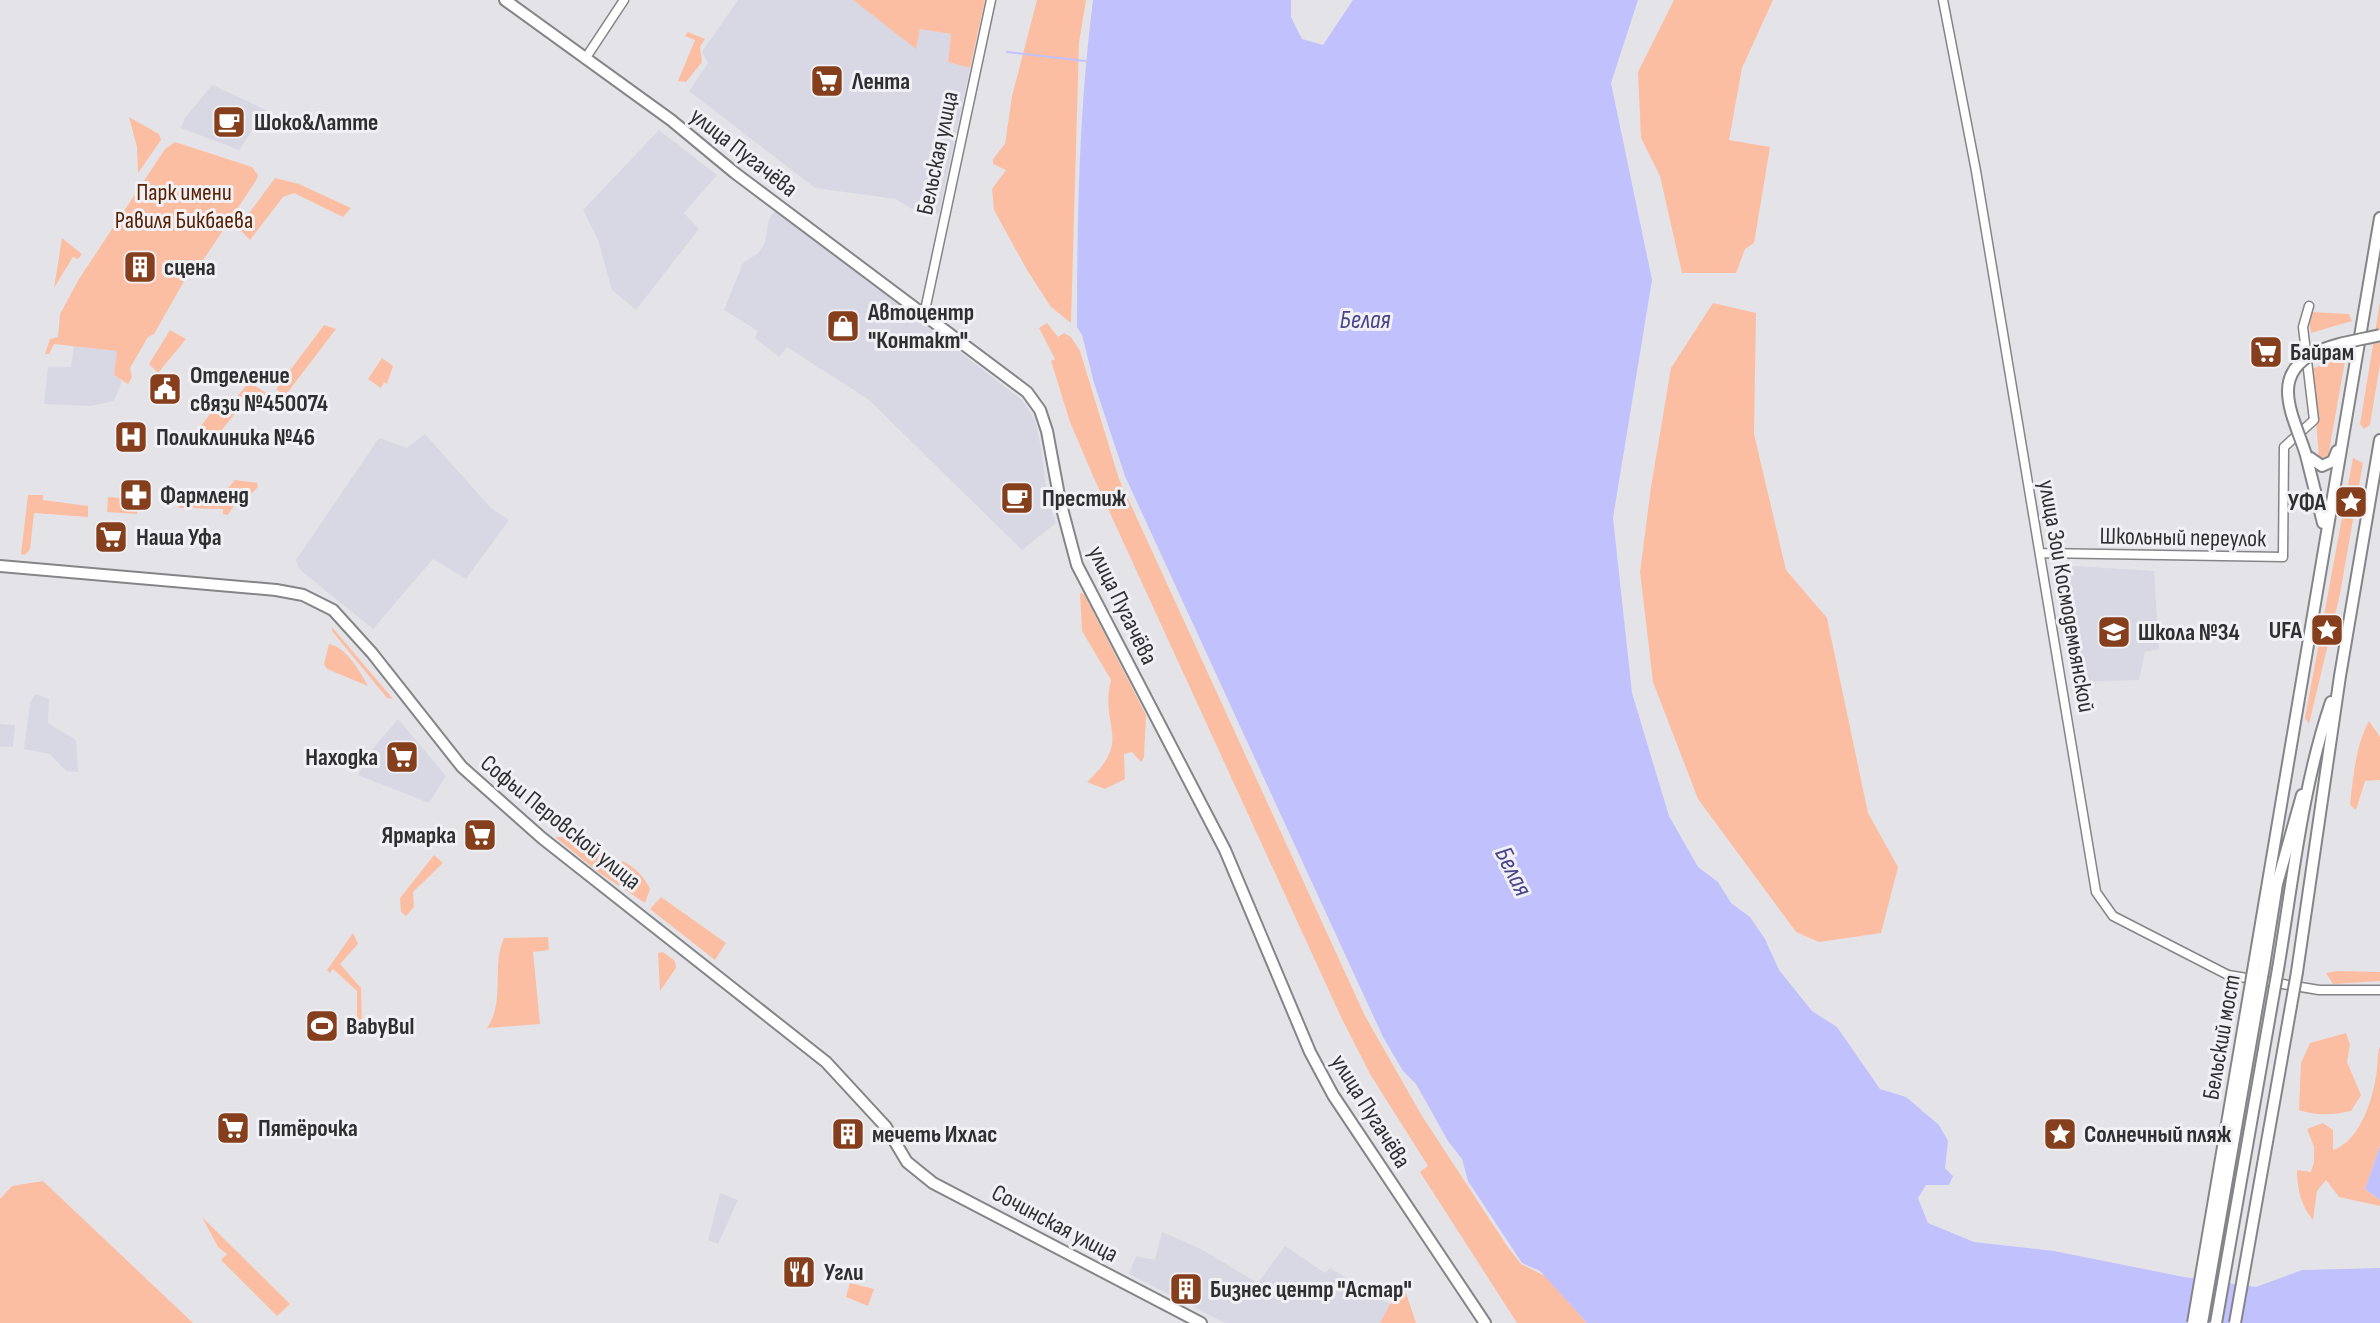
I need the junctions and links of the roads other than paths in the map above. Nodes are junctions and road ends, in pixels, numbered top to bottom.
1 (505, 0) edge
2 (624, 0) edge
3 (991, 0) edge
4 (1943, 0) edge
5 (585, 59) junction
6 (2380, 218) edge
7 (2309, 306) dead end
8 (924, 315) junction
9 (2380, 335) edge
10 (2345, 421) junction
11 (2380, 440) edge
12 (2380, 453) edge
13 (2306, 455) junction
14 (2375, 470) junction
15 (2322, 552) junction
16 (2041, 553) junction
17 (0, 566) edge
18 (2340, 676) junction
19 (2321, 730) junction
20 (2259, 966) junction
21 (2380, 990) edge
22 (900, 1149) joint
23 (1201, 1323) edge
24 (1485, 1323) edge
25 (2193, 1323) edge
26 (2203, 1323) edge
27 (2216, 1323) edge
28 (2235, 1323) edge

1 - 5 main road, улица Пугачёва
2 - 5 street
3 - 8 street, Бельская улица
4 - 16 street, улица Зои Космодемьянской
5 - 8 main road, улица Пугачёва
6 - 10 main road
7 - 16 street, Школьный переулок
8 - 24 main road, улица Пугачёва
9 - 13 main road, bridge
10 - 13 main road
10 - 15 main road
11 - 14 main road
12 - 14 main road
13 - 15 main road
14 - 18 main road
15 - 20 main road
16 - 21 street, улица Зои Космодемьянской
17 - 22 main road, Софьи Перовской улица
18 - 19 main road
18 - 28 main road, bridge
19 - 20 main road
19 - 27 main road, Бельский мост, bridge
20 - 25 main road, Бельский мост, bridge
20 - 26 main road, Бельский мост, bridge
22 - 23 main road, Сочинская улица

